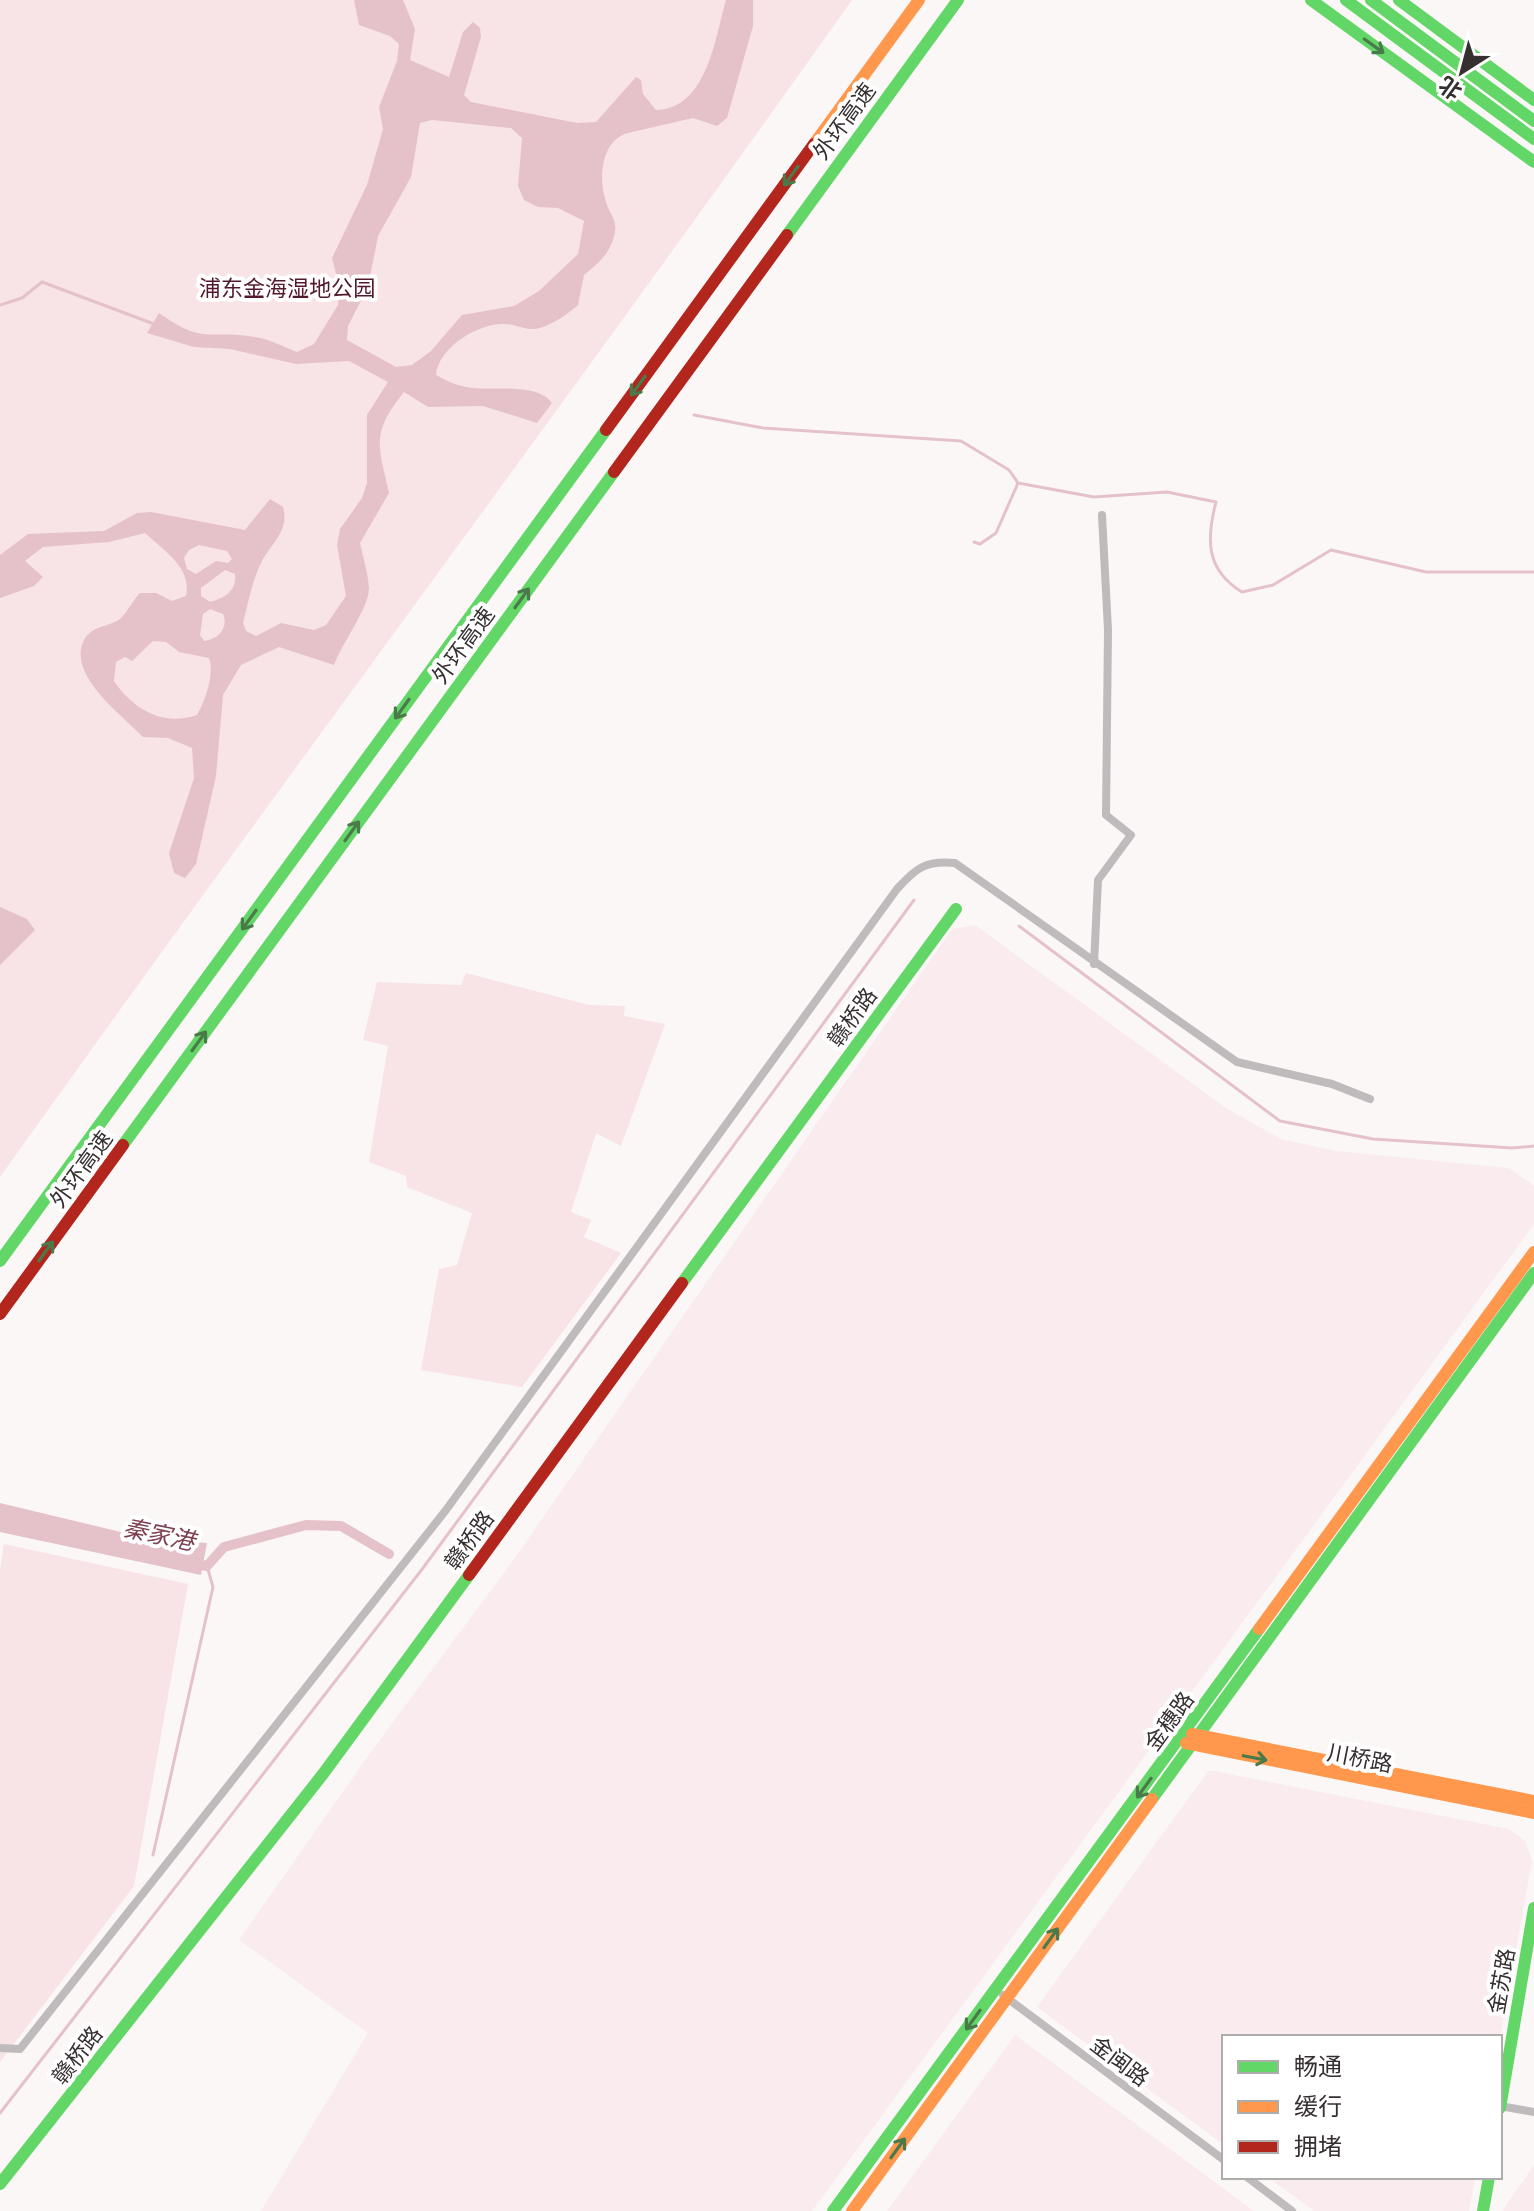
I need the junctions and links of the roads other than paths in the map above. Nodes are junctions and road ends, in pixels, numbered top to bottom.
1 (919, 0) edge
2 (958, 0) edge
3 (1311, 0) edge
4 (1346, 0) edge
5 (1371, 0) edge
6 (1399, 0) edge
7 (1534, 100) edge
8 (1534, 121) edge
9 (1534, 139) edge
10 (1534, 162) edge
11 (1102, 515) dead end
12 (956, 909) dead end
13 (1094, 964) junction
14 (1370, 1099) dead end
15 (1534, 1252) edge
16 (0, 1261) edge
17 (1534, 1273) edge
18 (1520, 1282) junction
19 (0, 1314) edge
20 (1188, 1738) junction
21 (1534, 1801) edge
22 (1534, 1813) edge
23 (1534, 1908) edge
24 (996, 1990) junction
25 (1007, 1998) junction
26 (0, 2048) edge
27 (1502, 2095) edge
28 (1502, 2107) edge
29 (1534, 2112) edge
30 (1222, 2159) edge
31 (1250, 2179) edge
32 (1489, 2179) edge
33 (0, 2184) edge
34 (833, 2211) edge
35 (852, 2211) edge
36 (1292, 2211) edge
37 (1483, 2211) edge

1 -> 16 main road, 外环高速
19 -> 2 main road, 外环高速
3 -> 10 main road
4 - 9 main road
5 - 8 main road
6 - 7 main road
11 - 13 street
12 - 33 main road, 赣桥路
13 - 14 street
13 - 26 street
15 - 18 main road, 金穗路
17 - 18 main road, 金穗路
18 - 20 main road, 金穗路
20 - 21 main road, 川桥路
20 -> 22 main road, 川桥路
20 -> 24 main road, 金穗路
25 -> 20 main road, 金穗路
23 - 27 main road, 金苏路
24 - 25 street, 金闽路
24 -> 34 main road, 金穗路
25 - 30 street, 金闽路
35 -> 25 main road, 金穗路
28 - 29 street
31 - 36 street
32 - 37 main road

